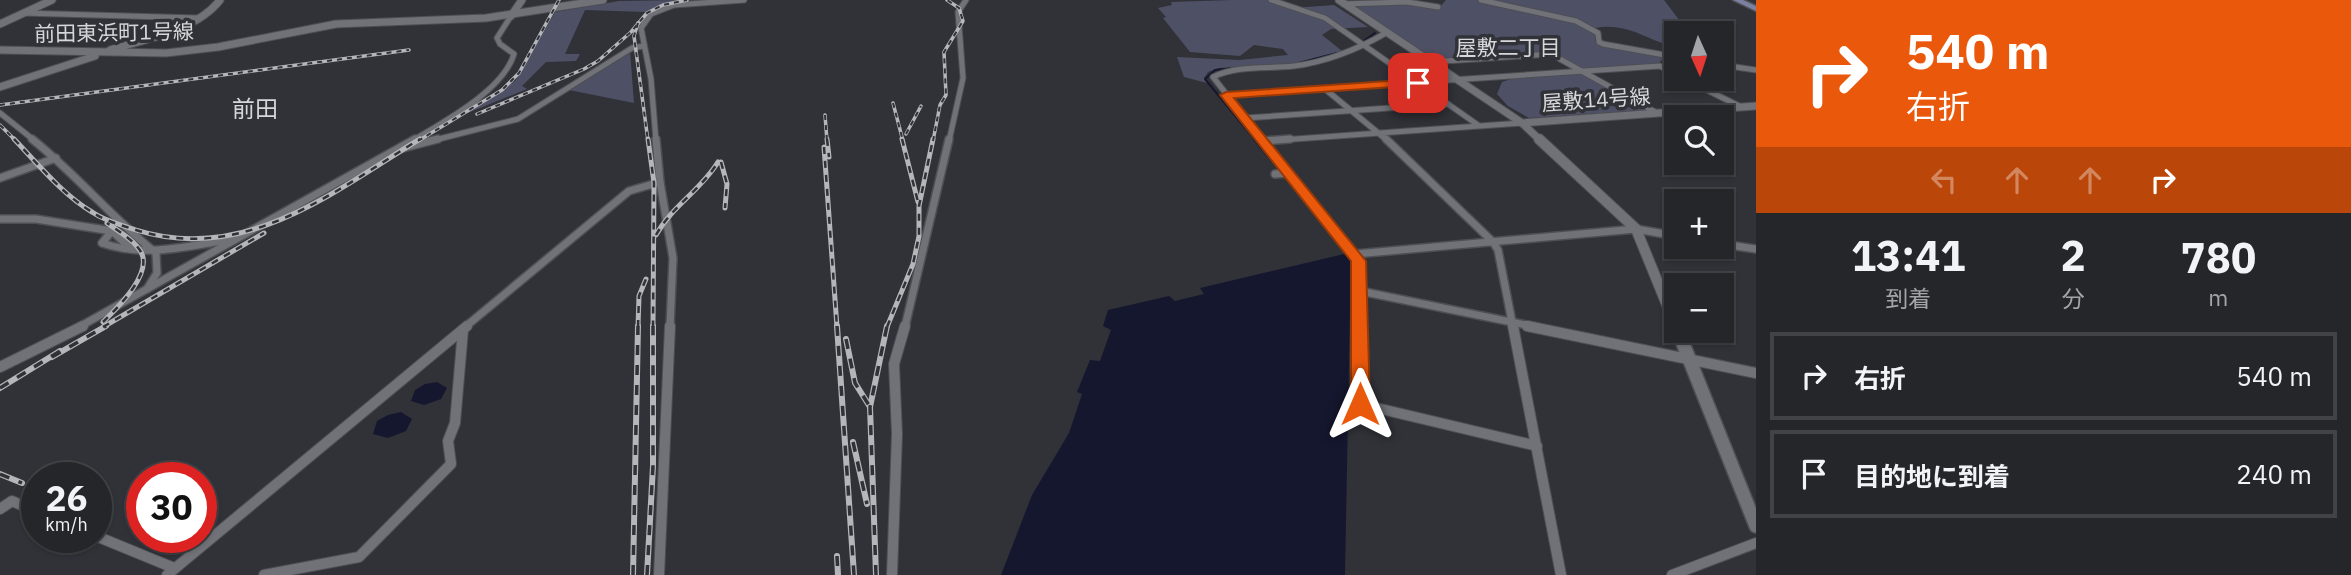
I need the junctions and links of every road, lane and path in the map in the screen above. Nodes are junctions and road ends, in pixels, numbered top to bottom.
1 (52, 0) edge
2 (220, 0) edge
3 (522, 0) edge
4 (582, 0) edge
5 (603, 0) edge
6 (744, 0) edge
7 (966, 0) edge
8 (1271, 0) edge
9 (1354, 0) edge
10 (1481, 0) edge
11 (1737, 0) edge
12 (1339, 2) edge
13 (1361, 4) junction
14 (1438, 7) dead end
15 (1755, 8) edge
16 (23, 13) junction
17 (512, 14) junction
18 (198, 18) junction
19 (0, 24) edge
20 (1386, 33) junction
21 (1362, 44) junction
22 (644, 46) junction
23 (0, 49) edge
24 (110, 50) junction
25 (101, 54) junction
26 (1664, 55) edge
27 (1429, 62) junction
28 (1664, 63) edge
29 (1660, 66) junction
30 (1734, 66) edge
31 (1664, 68) edge
32 (1756, 69) edge
33 (1582, 71) junction
34 (1457, 80) junction
35 (1418, 83) junction
36 (0, 88) edge
37 (1325, 89) junction
38 (1709, 91) edge
39 (1226, 95) junction
40 (1448, 104) junction
41 (1756, 106) edge
42 (1741, 107) junction
43 (1353, 110) junction
44 (0, 113) edge
45 (1657, 113) junction
46 (1244, 118) junction
47 (0, 122) edge
48 (13, 122) junction
49 (1522, 123) junction
50 (1478, 125) junction
51 (1379, 132) junction
52 (1263, 141) junction
53 (392, 151) junction
54 (56, 158) junction
55 (1288, 173) junction
56 (1275, 174) dead end
57 (0, 178) edge
58 (660, 181) junction
59 (0, 219) edge
60 (1636, 229) junction
61 (112, 231) junction
62 (1664, 234) edge
63 (239, 238) junction
64 (1493, 242) junction
65 (1734, 245) edge
66 (131, 249) junction
67 (1756, 249) edge
68 (153, 250) junction
69 (1355, 254) junction
70 (1360, 291) junction
71 (146, 292) junction
72 (1664, 297) edge
73 (1513, 323) junction
74 (463, 330) junction
75 (1683, 343) edge
76 (1689, 359) junction
77 (0, 368) edge
78 (1756, 373) edge
79 (1538, 446) junction
80 (0, 496) edge
81 (12, 501) junction
82 (21, 505) edge
83 (0, 509) edge
84 (1756, 526) edge
85 (1756, 543) edge
86 (112, 544) edge
87 (170, 571) edge
88 (264, 575) edge
89 (659, 575) edge
90 (892, 575) edge
91 (1561, 575) edge
92 (1672, 575) edge

1 - 16 street
2 - 18 street
3 - 17 street
4 - 17 street, 前田東浜町1号線
5 - 17 street, 前田東浜町1号線
6 - 22 street
7 - 90 street
8 - 21 street
9 - 13 street
10 - 26 street
11 - 15 main road
12 - 13 street
12 - 20 street
13 - 14 street
16 - 18 street
16 - 19 street
17 - 24 street, 前田東浜町1号線
17 - 25 street, 前田東浜町1号線
17 - 53 street
18 - 24 street
20 - 21 street
20 - 27 street
21 - 35 street
21 - 39 street
22 - 53 street
22 - 58 street
23 - 24 street, 前田東浜町1号線
23 - 25 street, 前田東浜町1号線
24 - 25 street
25 - 36 street
27 - 33 street
27 - 34 street
28 - 29 street
29 - 31 street
29 - 33 street
30 - 32 street
33 - 34 street
33 - 45 street
34 - 35 street
34 - 49 street
35 - 37 street
35 - 40 street
37 - 39 street
37 - 43 street
38 - 42 street
39 - 46 street
40 - 43 street
40 - 50 street
41 - 42 street, 屋敷14号線
42 - 45 street, 屋敷14号線
43 - 46 street
43 - 51 street
44 - 48 street
45 - 49 street, 屋敷14号線
46 - 52 street
47 - 48 street
48 - 54 street
49 - 50 street
49 - 60 street
50 - 51 street
51 - 52 street
51 - 64 street
52 - 55 street
53 - 63 street
54 - 57 street
54 - 68 street
55 - 56 street
55 - 69 street
58 - 74 street
58 - 89 street
59 - 61 street
60 - 62 street
60 - 64 street
60 - 72 street
61 - 66 street
61 - 66 street
63 - 68 street
63 - 71 street
64 - 69 street
64 - 73 street
65 - 67 street
66 - 68 street
68 - 71 street
69 - 70 street
70 - 73 street
70 - 79 street
71 - 77 street
73 - 76 street
73 - 79 street
74 - 87 street
74 - 88 street
75 - 76 street
76 - 78 street
76 - 84 street
79 - 91 street
80 - 81 street
81 - 82 street
81 - 83 street
85 - 92 street
86 - 87 street

